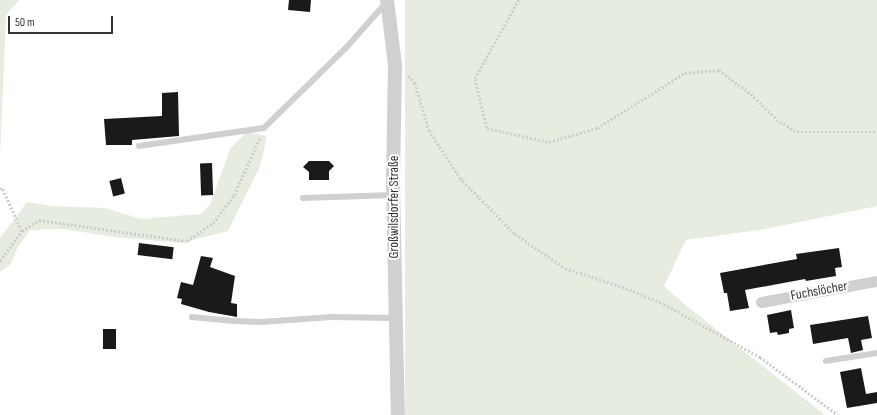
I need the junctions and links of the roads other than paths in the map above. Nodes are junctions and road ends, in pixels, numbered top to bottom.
1 (387, 1) edge
2 (139, 146) dead end
3 (393, 195) junction
4 (303, 198) dead end
5 (877, 281) edge
6 (761, 302) dead end
7 (192, 317) dead end
8 (395, 318) junction
9 (877, 353) edge
10 (826, 360) dead end
11 (398, 415) edge

1 - 2 lane
1 - 3 street, Großwilsdorfer Straße
3 - 4 lane
3 - 8 street, Großwilsdorfer Straße
5 - 6 street, Fuchslöcher
7 - 8 lane
8 - 11 street, Großwilsdorfer Straße
9 - 10 lane

